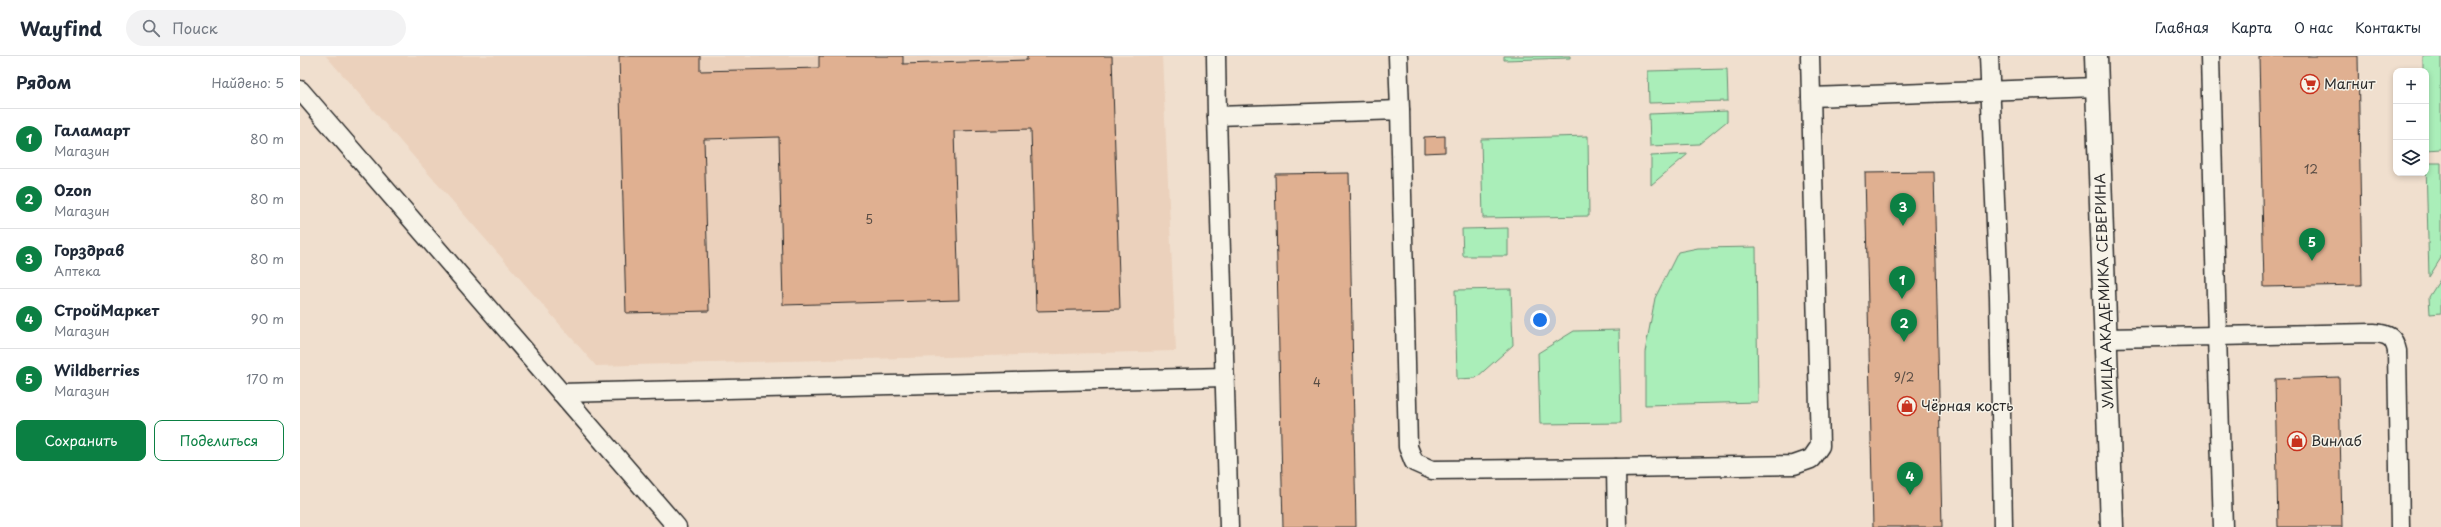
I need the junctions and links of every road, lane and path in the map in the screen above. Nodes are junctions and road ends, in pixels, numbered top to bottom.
1 (1216, 56) edge
2 (1398, 56) edge
3 (1810, 56) edge
4 (1989, 56) edge
5 (2096, 56) edge
6 (2210, 56) edge
7 (2097, 87) junction
8 (300, 90) edge
9 (1990, 91) junction
10 (1811, 97) junction
11 (1400, 110) junction
12 (1217, 116) junction
13 (2217, 336) junction
14 (2106, 338) junction
15 (1225, 377) junction
16 (562, 393) junction
17 (1616, 468) junction
18 (677, 527) edge
19 (1229, 527) edge
20 (1617, 527) edge
21 (2003, 527) edge
22 (2112, 527) edge
23 (2223, 527) edge
24 (2400, 527) edge

1 - 12 lane
2 - 11 lane
3 - 10 lane
4 - 9 lane
5 - 7 street, УЛИЦА АКАДЕМИКА СЕВЕРИНА
6 - 13 lane
7 - 9 lane
7 - 14 street, УЛИЦА АКАДЕМИКА СЕВЕРИНА
8 - 16 lane
9 - 10 lane
9 - 21 lane
10 - 17 lane
11 - 12 lane
11 - 17 lane
12 - 15 lane
13 - 14 lane
13 - 23 lane
13 - 24 lane
14 - 22 street, УЛИЦА АКАДЕМИКА СЕВЕРИНА
15 - 16 lane
15 - 19 lane
16 - 18 lane
17 - 20 lane

